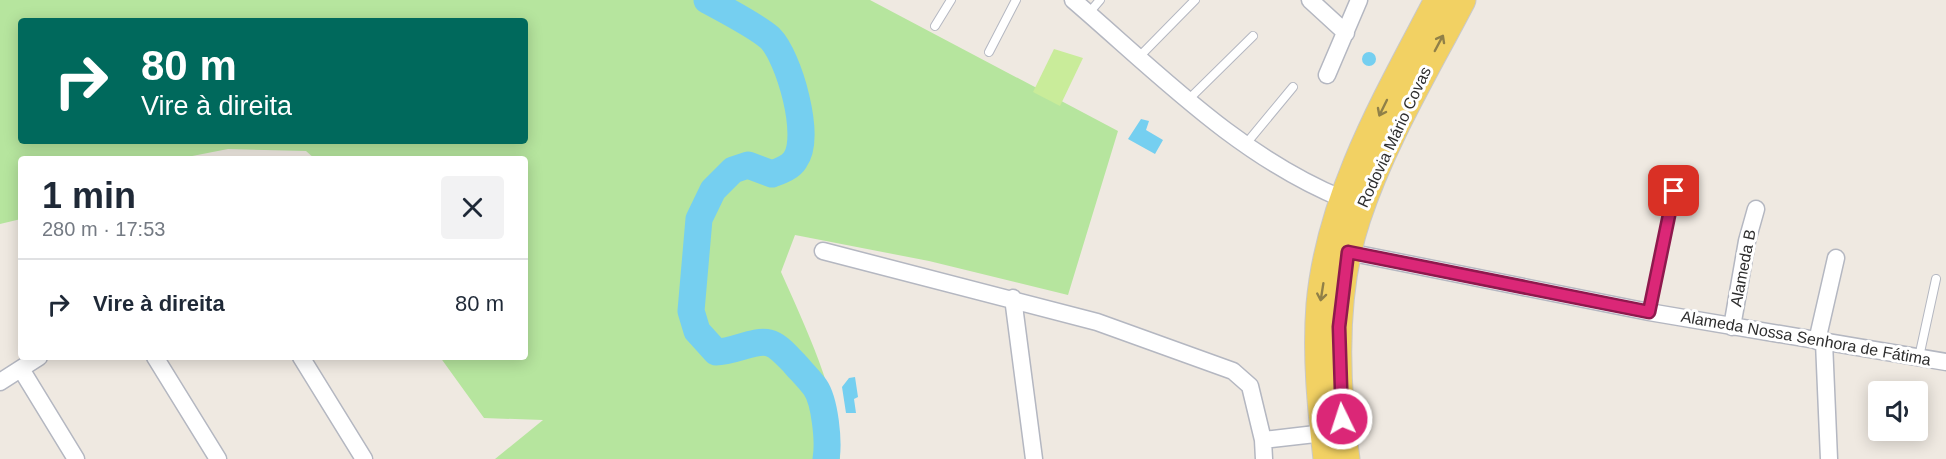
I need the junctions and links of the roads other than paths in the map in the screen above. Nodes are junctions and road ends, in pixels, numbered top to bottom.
1 (951, 0) edge
2 (1016, 0) edge
3 (1072, 0) edge
4 (1100, 0) edge
5 (1195, 0) edge
6 (1310, 0) edge
7 (1359, 0) edge
8 (1438, 0) edge
9 (1462, 0) edge
10 (1088, 14) junction
11 (935, 26) dead end
12 (1346, 33) junction
13 (1253, 36) dead end
14 (989, 52) dead end
15 (1139, 57) junction
16 (1327, 75) dead end
17 (1293, 87) dead end
18 (1188, 100) junction
19 (1244, 146) junction
20 (1674, 191) dead end
21 (1343, 199) junction
22 (1756, 209) dead end
23 (823, 251) dead end
24 (1348, 252) junction
25 (1836, 258) dead end
26 (1936, 279) dead end
27 (1013, 298) junction
28 (1649, 312) junction
29 (1732, 327) junction
30 (1821, 342) junction
31 (1919, 357) junction
32 (34, 360) edge
33 (157, 360) edge
34 (303, 360) edge
35 (1946, 362) edge
36 (21, 369) junction
37 (0, 382) edge
38 (1263, 440) junction
39 (1325, 446) edge
40 (76, 459) edge
41 (218, 459) edge
42 (364, 459) edge
43 (1034, 459) edge
44 (1264, 459) edge
45 (1346, 459) edge
46 (1829, 459) edge

1 - 11 lane
2 - 14 lane
3 - 10 street
4 - 10 lane
5 - 15 lane
6 - 12 street
7 - 12 street
8 -> 21 main road, Rodovia Mário Covas
24 -> 9 main road, Rodovia Mário Covas
10 - 15 street
12 - 16 street
13 - 18 lane
15 - 18 street
17 - 19 lane
18 - 19 street
19 - 21 street
20 - 28 lane
21 -> 39 main road, Rodovia Mário Covas
22 - 29 street, Alameda B
23 - 27 street
24 - 28 street, Alameda Nossa Senhora de Fátima
24 - 45 main road, Rodovia Mário Covas
25 - 30 street
26 - 31 lane
27 - 38 street
27 - 43 street
28 - 29 street, Alameda Nossa Senhora de Fátima
29 - 30 street, Alameda Nossa Senhora de Fátima
30 - 31 street, Alameda Nossa Senhora de Fátima
30 - 46 street
31 - 35 street, Alameda Nossa Senhora de Fátima
32 - 36 street
33 - 41 street
34 - 42 street
36 - 37 street
36 - 40 street
38 - 39 street
38 - 44 street

